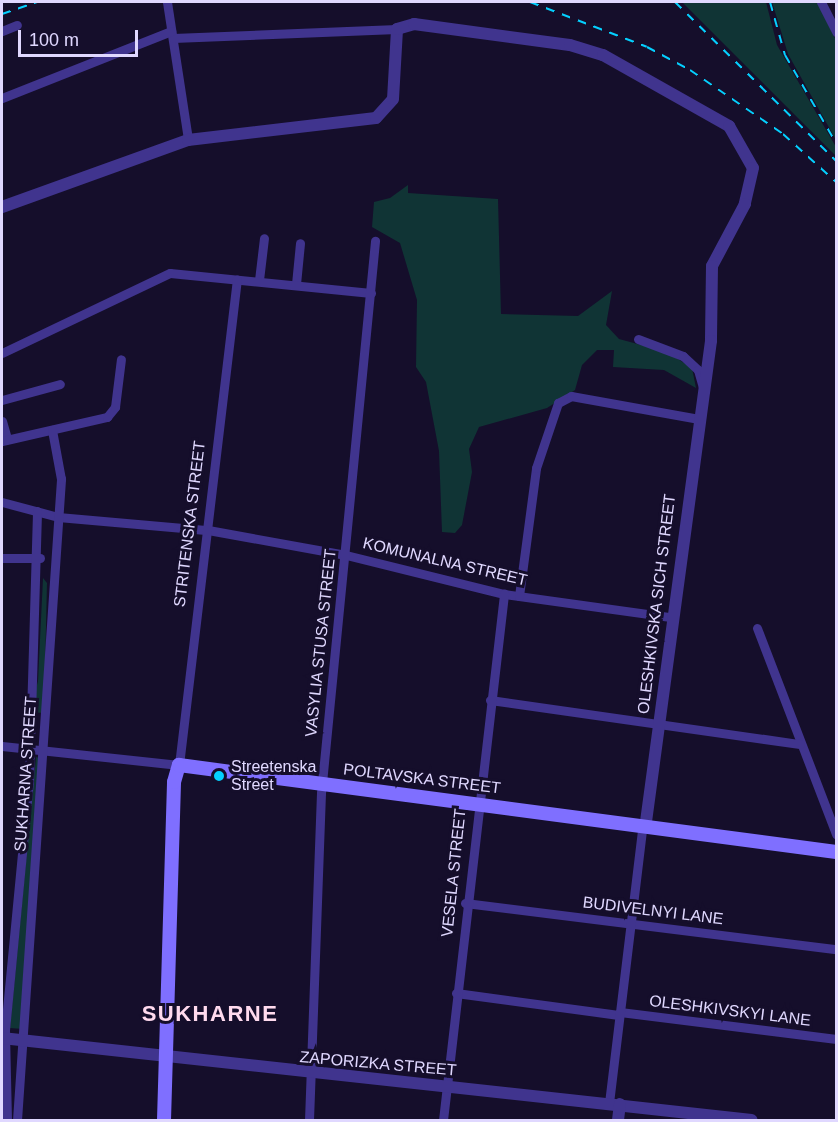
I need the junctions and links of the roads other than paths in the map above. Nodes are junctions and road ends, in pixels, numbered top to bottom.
1 (167, 2) edge
2 (821, 2) edge
3 (17, 25) dead end
4 (397, 29) junction
5 (2, 31) edge
6 (837, 32) edge
7 (172, 34) junction
8 (2, 98) edge
9 (188, 140) junction
10 (2, 207) edge
11 (264, 238) dead end
12 (375, 241) dead end
13 (300, 243) dead end
14 (237, 279) junction
15 (259, 280) junction
16 (296, 284) junction
17 (370, 293) junction
18 (638, 339) dead end
19 (2, 353) edge
20 (121, 359) dead end
21 (60, 384) dead end
22 (703, 388) junction
23 (2, 400) edge
24 (699, 419) junction
25 (2, 421) edge
26 (52, 430) junction
27 (4, 440) edge
28 (2, 502) edge
29 (37, 511) junction
30 (58, 517) junction
31 (208, 530) junction
32 (346, 555) junction
33 (2, 558) edge
34 (37, 558) junction
35 (52, 558) junction
36 (504, 594) junction
37 (519, 596) junction
38 (670, 617) junction
39 (757, 628) dead end
40 (490, 700) junction
41 (659, 723) junction
42 (800, 744) junction
43 (2, 746) edge
44 (27, 749) junction
45 (45, 752) junction
46 (179, 769) junction
47 (322, 782) junction
48 (476, 803) junction
49 (644, 824) junction
50 (837, 834) edge
51 (837, 852) edge
52 (465, 903) junction
53 (630, 924) junction
54 (837, 949) edge
55 (456, 993) junction
56 (620, 1013) junction
57 (3, 1038) edge
58 (837, 1039) edge
59 (25, 1041) junction
60 (168, 1049) junction
61 (311, 1074) junction
62 (446, 1086) junction
63 (615, 1104) junction
64 (7, 1120) edge
65 (17, 1120) edge
66 (164, 1120) edge
67 (309, 1120) edge
68 (443, 1120) edge
69 (618, 1120) edge
70 (734, 1120) edge
71 (752, 1120) edge

1 - 7 street
2 - 6 street
3 - 5 street
4 - 7 street
4 - 9 street
4 - 22 street, OLESHKIVSKA SICH STREET
7 - 8 street
7 - 9 street
9 - 10 street
11 - 15 street
12 - 17 street, VASYLIA STUSA STREET
13 - 16 street
14 - 15 street
14 - 19 street
14 - 31 street, STRITENSKA STREET
15 - 16 street
16 - 17 street
17 - 32 street, VASYLIA STUSA STREET
18 - 22 street
20 - 26 street
21 - 23 street
22 - 24 street, OLESHKIVSKA SICH STREET
24 - 37 street
24 - 38 street, OLESHKIVSKA SICH STREET
25 - 27 street
26 - 27 street
26 - 30 street, SUKHARNA STREET
28 - 29 street, KOMUNALNA STREET
29 - 30 street, KOMUNALNA STREET
29 - 34 street, SUKHARNA STREET
30 - 31 street, KOMUNALNA STREET
30 - 35 street, SUKHARNA STREET
31 - 32 street, KOMUNALNA STREET
31 - 46 street, STRITENSKA STREET
32 - 36 street, KOMUNALNA STREET
32 - 47 street, VASYLIA STUSA STREET
33 - 34 street
34 - 35 street
34 - 44 street, SUKHARNA STREET
35 - 45 street, SUKHARNA STREET
36 - 37 street, KOMUNALNA STREET
36 - 40 street, VESELA STREET
37 - 38 street, KOMUNALNA STREET
38 - 41 street, OLESHKIVSKA SICH STREET
39 - 42 street
40 - 41 street
40 - 48 street, VESELA STREET
41 - 42 street
41 - 49 street, OLESHKIVSKA SICH STREET
42 - 50 street
43 - 44 street, POLTAVSKA STREET
44 - 45 street, POLTAVSKA STREET
44 - 57 street, SUKHARNA STREET
45 - 46 street, POLTAVSKA STREET
45 - 59 street, SUKHARNA STREET
46 - 47 main road, POLTAVSKA STREET
46 - 60 main road, STRITENSKA STREET
47 - 48 main road, POLTAVSKA STREET
47 - 61 street, VASYLIA STUSA STREET
48 - 49 main road, POLTAVSKA STREET
48 - 52 street, VESELA STREET
49 - 51 main road, POLTAVSKA STREET
49 - 53 street, OLESHKIVSKA SICH STREET
52 - 53 street, BUDIVELNYI LANE
52 - 55 street, VESELA STREET
53 - 54 street, BUDIVELNYI LANE
53 - 56 street, OLESHKIVSKA SICH STREET
55 - 56 street, OLESHKIVSKYI LANE
55 - 62 street, VESELA STREET
56 - 58 street, OLESHKIVSKYI LANE
56 - 63 street, OLESHKIVSKA SICH STREET
57 - 59 street, ZAPORIZKA STREET
57 - 64 street, SUKHARNA STREET
59 - 60 street, ZAPORIZKA STREET
59 - 65 street, SUKHARNA STREET
60 - 61 street, ZAPORIZKA STREET
60 - 66 main road, STRITENSKA STREET
61 - 62 street, ZAPORIZKA STREET
61 - 67 street, VASYLIA STUSA STREET
62 - 63 street, ZAPORIZKA STREET
62 - 68 street, VESELA STREET
63 - 69 street, OLESHKIVSKA SICH STREET
63 - 70 street, ZAPORIZKA STREET
70 - 71 street, ZAPORIZKA STREET

